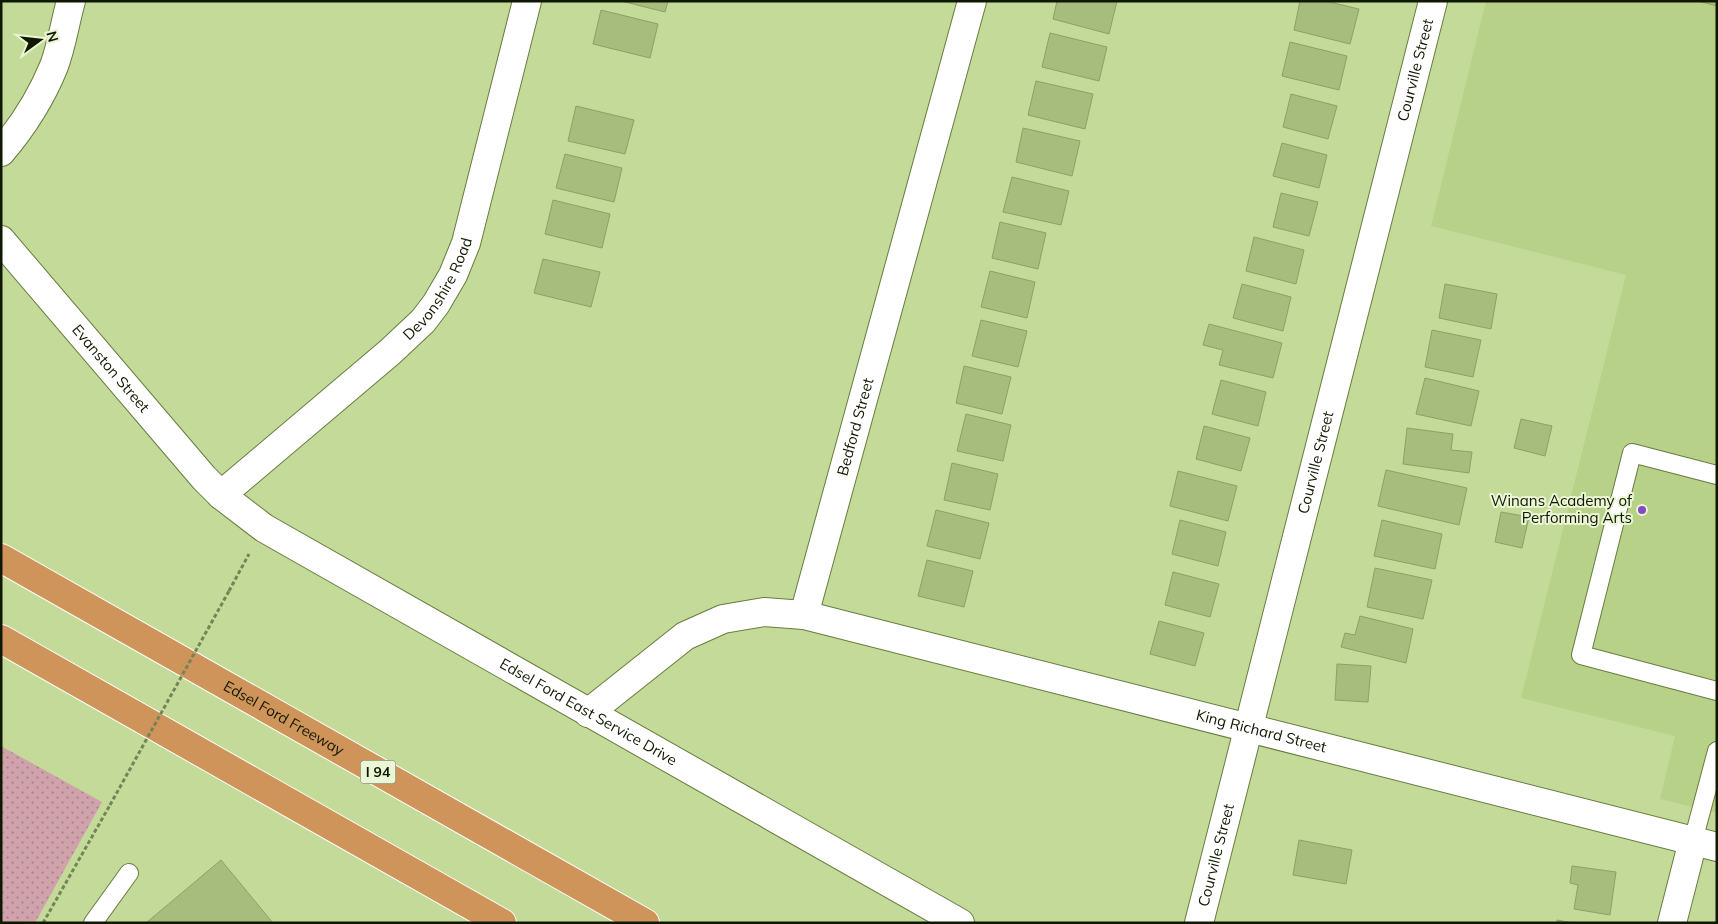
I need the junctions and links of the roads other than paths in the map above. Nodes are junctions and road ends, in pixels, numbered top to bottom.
1 (71, 1) edge
2 (527, 1) edge
3 (972, 1) edge
4 (1433, 1) edge
5 (1, 152) edge
6 (1, 240) edge
7 (1717, 475) edge
8 (221, 495) junction
9 (1, 558) edge
10 (804, 615) junction
11 (1, 639) edge
12 (1717, 691) edge
13 (588, 712) junction
14 (1248, 728) junction
15 (1717, 751) edge
16 (1705, 844) edge
17 (129, 873) dead end
18 (93, 923) edge
19 (502, 923) edge
20 (645, 923) edge
21 (960, 923) edge
22 (1199, 923) edge
23 (1672, 923) edge

1 - 5 street
2 - 8 street, Devonshire Road
3 - 10 street, Bedford Street
4 - 14 street, Courville Street
6 - 8 street, Evanston Street
7 - 12 lane
8 - 13 street, Edsel Ford East Service Drive
9 - 20 highway, Edsel Ford Freeway / I 94
10 - 13 street
10 - 14 street, King Richard Street
11 - 19 highway
13 - 21 street, Edsel Ford East Service Drive
14 - 16 street, King Richard Street
14 - 22 street, Courville Street
15 - 16 lane
16 - 23 street
17 - 18 lane

